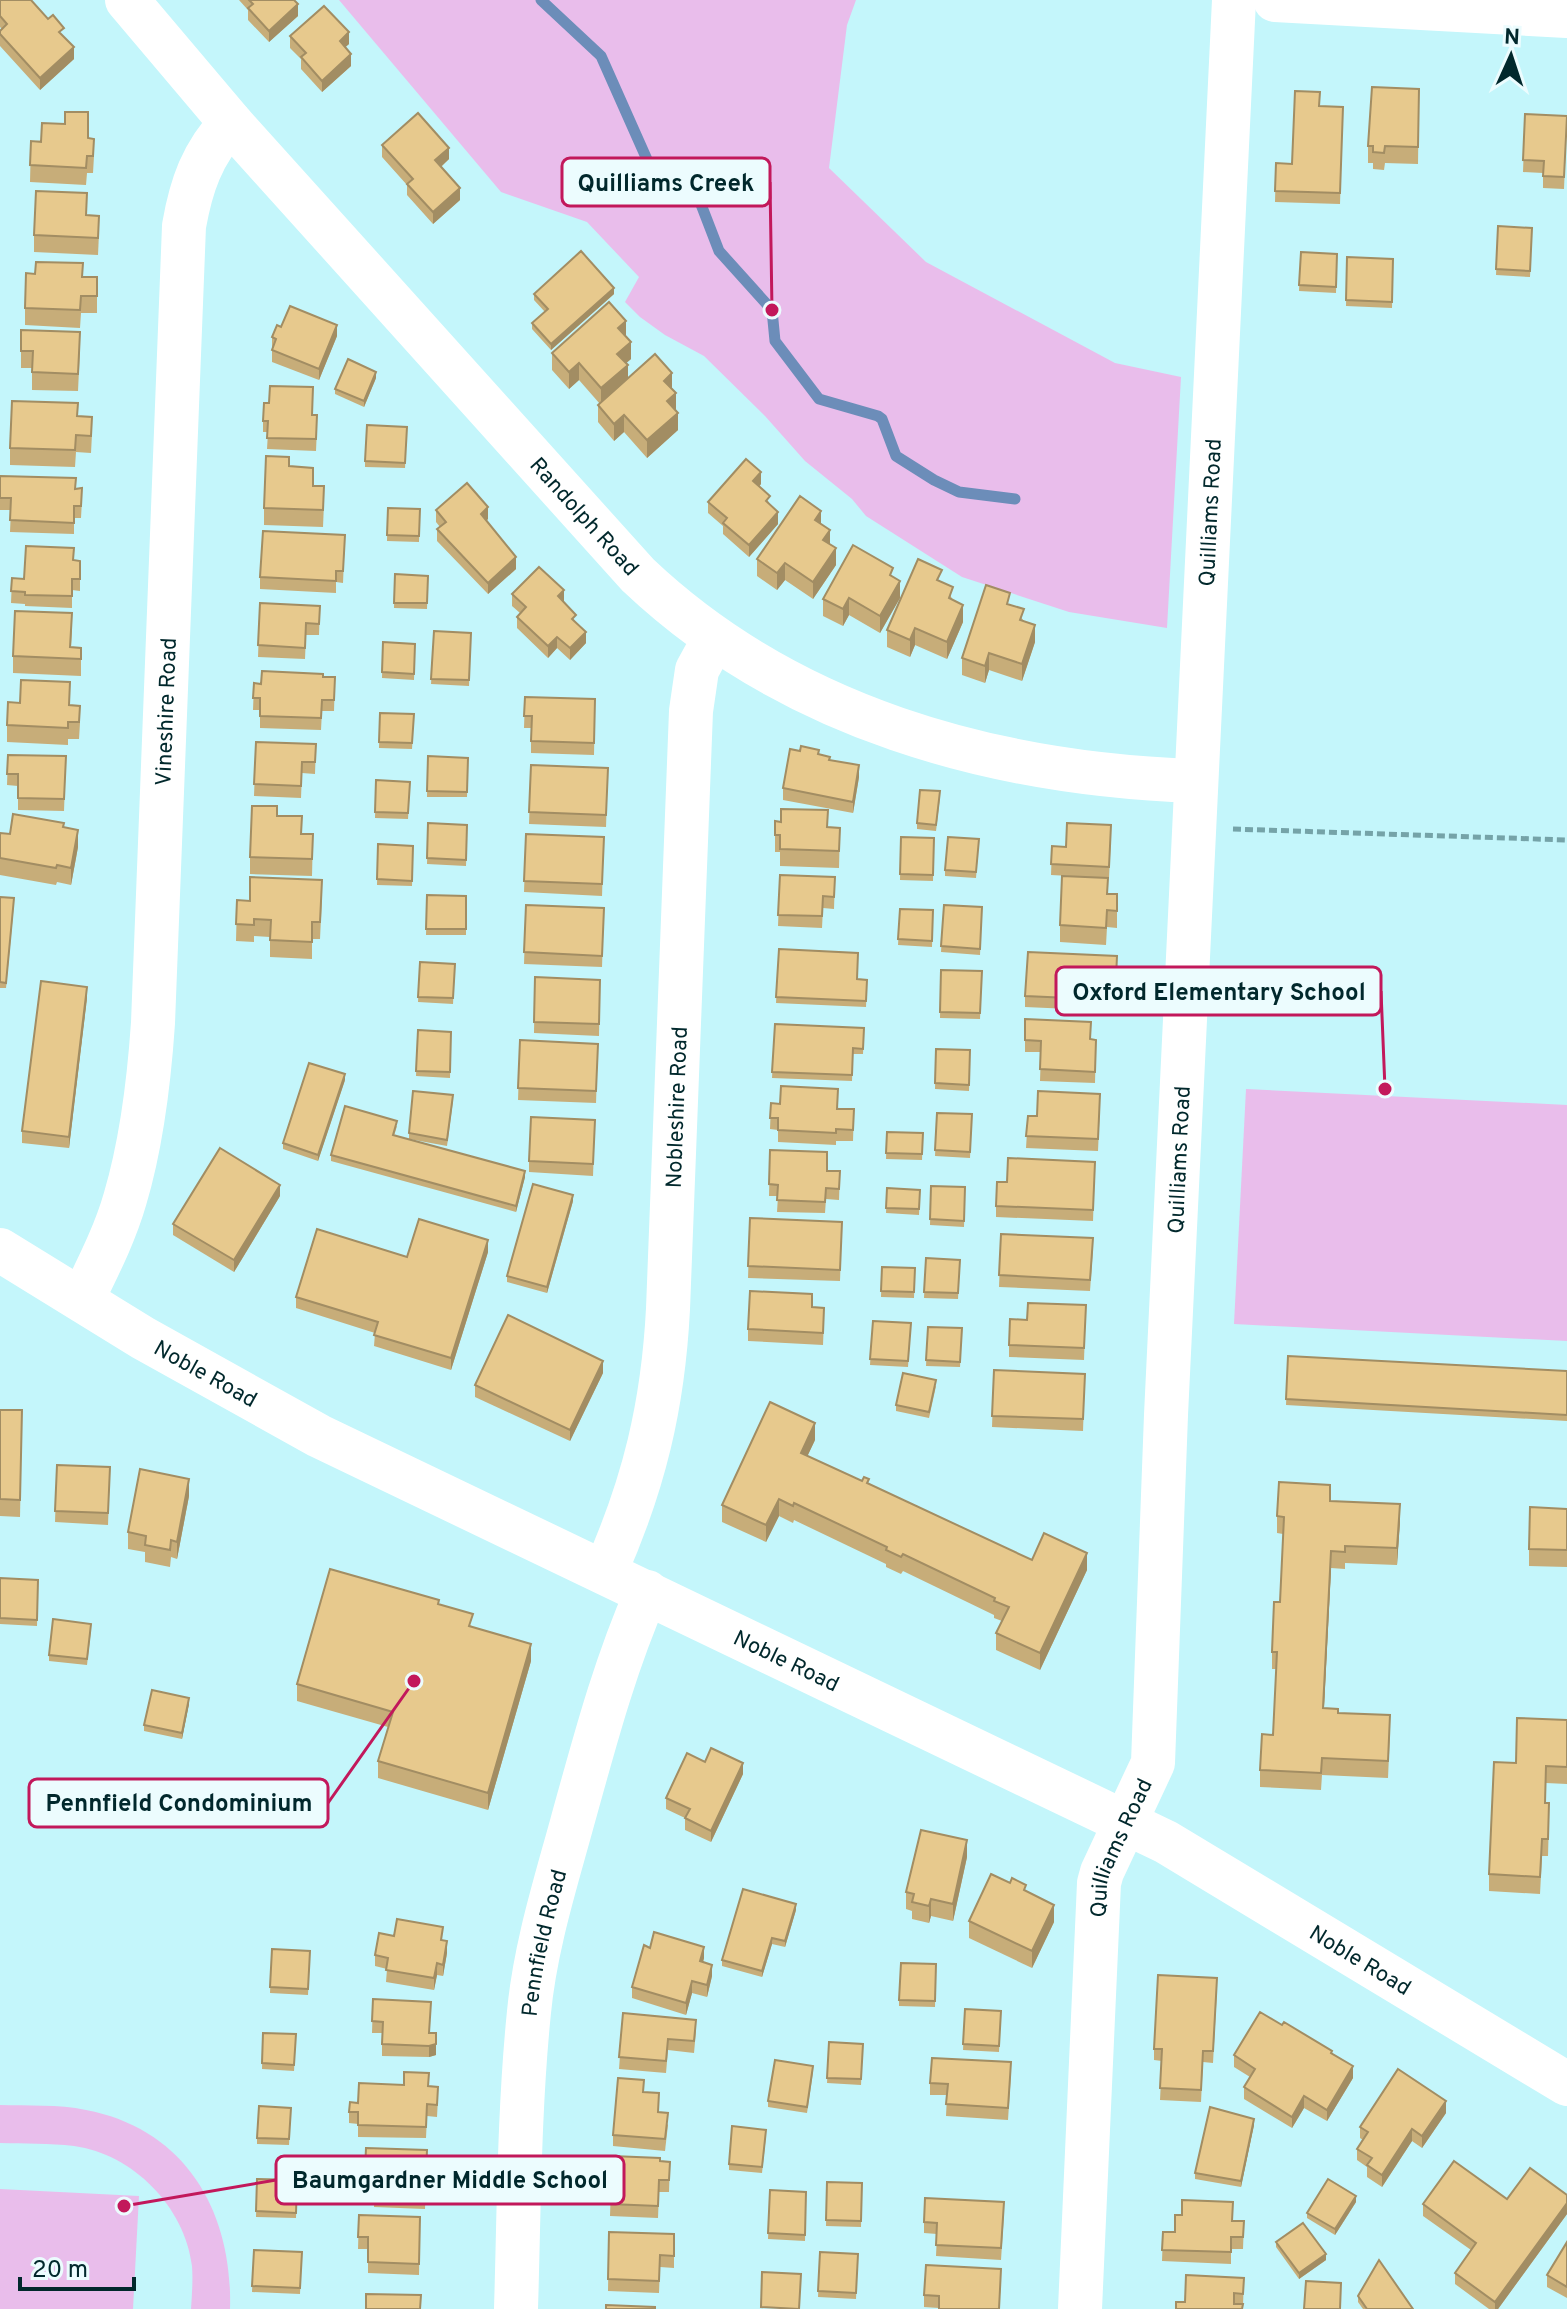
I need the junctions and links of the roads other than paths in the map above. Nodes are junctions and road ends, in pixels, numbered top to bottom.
1 (127, 0) edge
2 (1234, 0) edge
3 (1275, 0) edge
4 (1567, 16) edge
5 (231, 123) junction
6 (714, 639) junction
7 (1196, 781) junction
8 (0, 1250) edge
9 (82, 1300) junction
10 (605, 1572) junction
11 (647, 1592) junction
12 (1126, 1821) junction
13 (1567, 2084) edge
14 (516, 2309) edge
15 (1080, 2309) edge

1 - 5 street, Randolph Road
2 - 7 street, Quilliams Road
3 - 4 street
5 - 6 street, Randolph Road
5 - 9 street, Vineshire Road
6 - 7 street, Randolph Road
6 - 10 street, Nobleshire Road
7 - 12 street, Quilliams Road
8 - 9 street, Noble Road
9 - 10 street, Noble Road
10 - 11 street, Noble Road
11 - 12 street, Noble Road
11 - 14 street, Pennfield Road
12 - 13 street, Noble Road
12 - 15 street, Quilliams Road

